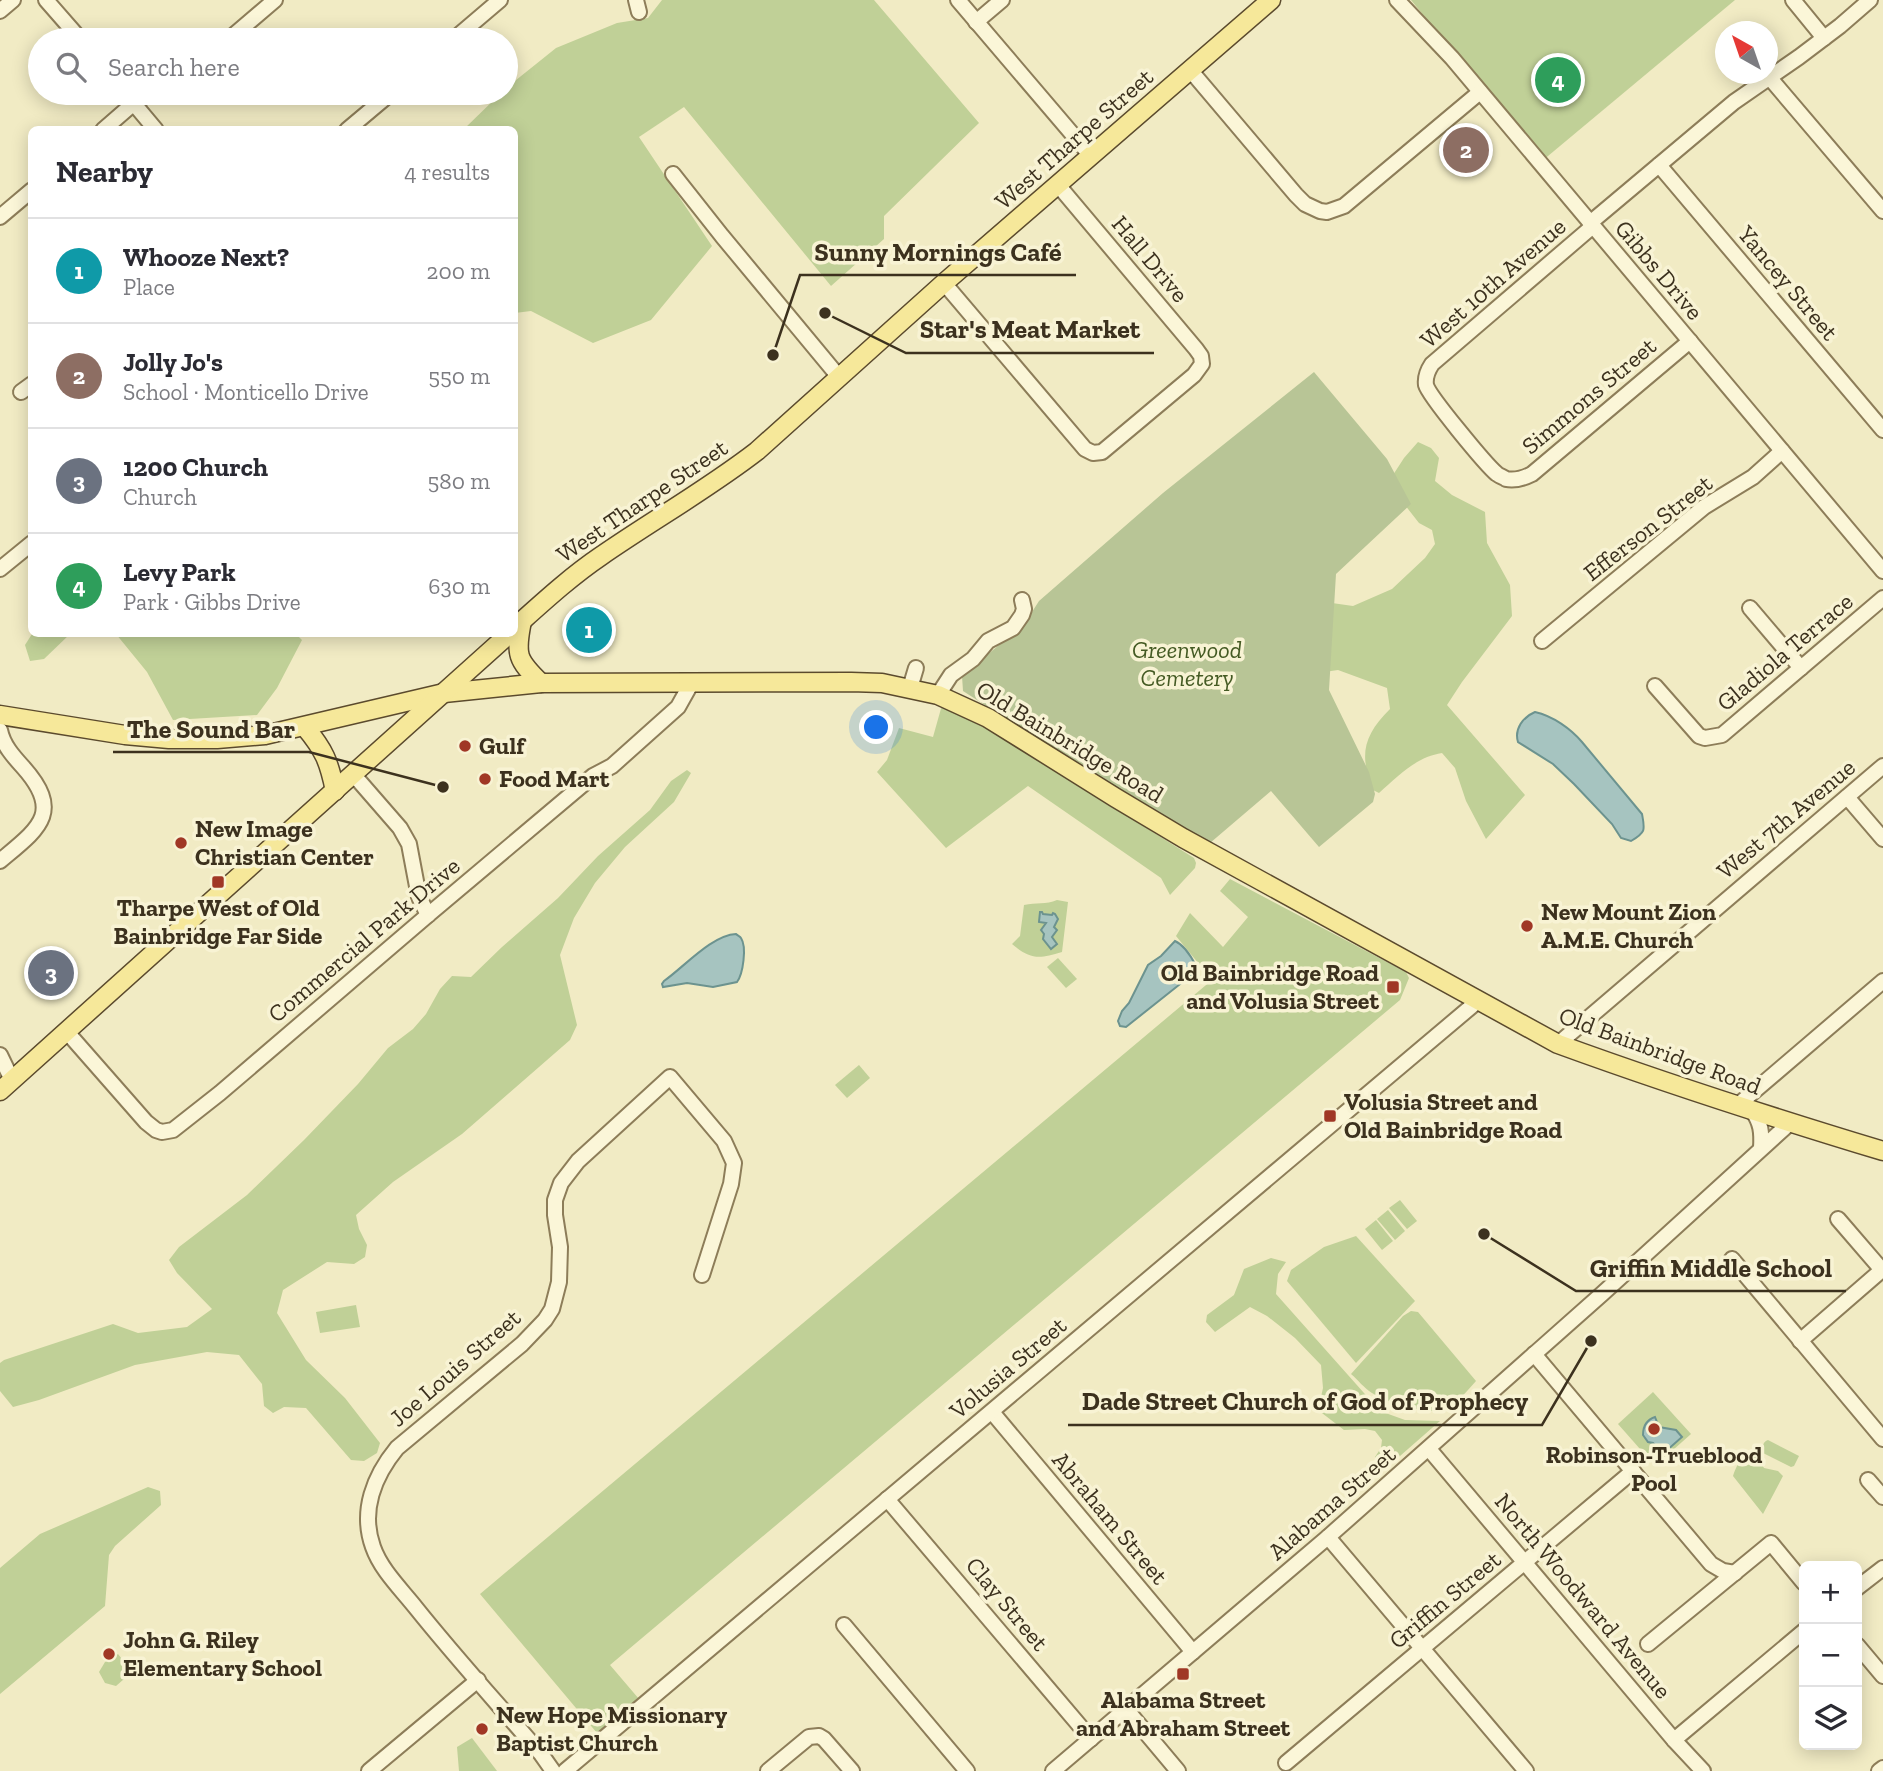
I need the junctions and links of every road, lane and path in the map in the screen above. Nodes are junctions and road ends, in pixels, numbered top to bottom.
1 (13, 0) edge
2 (46, 0) edge
3 (275, 0) edge
4 (500, 0) edge
5 (958, 0) edge
6 (1002, 0) edge
7 (1271, 0) edge
8 (1397, 0) edge
9 (1793, 0) edge
10 (1870, 0) edge
11 (0, 11) edge
12 (976, 22) junction
13 (70, 28) edge
14 (242, 28) edge
15 (467, 28) edge
16 (1824, 38) junction
17 (1778, 70) edge
18 (1191, 71) junction
19 (1758, 84) edge
20 (1776, 84) edge
21 (1480, 92) junction
22 (124, 105) edge
23 (136, 105) edge
24 (377, 105) edge
25 (106, 126) edge
26 (153, 126) edge
27 (352, 126) edge
28 (1091, 156) junction
29 (1659, 165) junction
30 (673, 174) dead end
31 (1058, 185) junction
32 (28, 193) edge
33 (1883, 211) edge
34 (0, 216) edge
35 (1591, 224) junction
36 (944, 283) junction
37 (1690, 341) junction
38 (839, 377) junction
39 (1883, 430) edge
40 (1782, 451) junction
41 (1515, 480) joint
42 (28, 546) edge
43 (0, 569) edge
44 (1883, 571) edge
45 (1883, 598) edge
46 (1022, 600) dead end
47 (1750, 608) dead end
48 (518, 625) edge
49 (505, 637) edge
50 (516, 637) edge
51 (1542, 641) dead end
52 (916, 668) dead end
53 (1801, 668) junction
54 (692, 682) junction
55 (541, 683) junction
56 (1655, 686) dead end
57 (910, 688) junction
58 (444, 693) junction
59 (938, 695) junction
60 (0, 715) edge
61 (305, 727) junction
62 (0, 730) edge
63 (1883, 766) edge
64 (353, 774) junction
65 (335, 791) junction
66 (1847, 797) junction
67 (1883, 839) edge
68 (0, 861) edge
69 (428, 915) junction
70 (1883, 981) edge
71 (1479, 1000) junction
72 (67, 1032) junction
73 (1558, 1044) junction
74 (0, 1055) edge
75 (6, 1086) edge
76 (1745, 1108) junction
77 (1791, 1122) junction
78 (1761, 1148) junction
79 (1883, 1151) edge
80 (1838, 1219) dead end
81 (1732, 1259) dead end
82 (1882, 1269) edge
83 (702, 1275) dead end
84 (1800, 1341) junction
85 (1534, 1354) junction
86 (992, 1412) junction
87 (1883, 1439) edge
88 (1429, 1448) junction
89 (1633, 1471) junction
90 (1868, 1480) dead end
91 (1883, 1497) edge
92 (887, 1499) junction
93 (1328, 1537) junction
94 (1525, 1562) junction
95 (1883, 1568) edge
96 (1735, 1573) junction
97 (1799, 1577) edge
98 (1862, 1584) edge
99 (844, 1625) dead end
100 (1799, 1635) edge
101 (1648, 1644) dead end
102 (1422, 1648) junction
103 (1862, 1651) edge
104 (1193, 1652) junction
105 (1883, 1676) edge
106 (478, 1680) junction
107 (1126, 1709) junction
108 (1091, 1738) junction
109 (1674, 1740) junction
110 (1286, 1763) dead end
111 (369, 1771) edge
112 (553, 1771) edge
113 (565, 1771) edge
114 (768, 1771) edge
115 (852, 1771) edge
116 (967, 1771) edge
117 (1053, 1771) edge
118 (1178, 1771) edge
119 (1526, 1771) edge
120 (1703, 1771) edge

1 - 11 street
2 - 13 street
3 - 14 street
4 - 15 street
5 - 12 street
6 - 12 street
7 - 18 main road, West Tharpe Street
8 - 21 street, Gibbs Drive
9 - 16 street
10 - 16 street, West 10th Avenue
12 - 28 street
16 - 17 street, West 10th Avenue
18 - 21 street
18 - 28 main road, West Tharpe Street
19 - 29 street, West 10th Avenue
20 - 33 street
21 - 35 street, Gibbs Drive
22 - 25 street
23 - 26 street
24 - 27 street
28 - 31 main road, West Tharpe Street
29 - 35 street, West 10th Avenue
29 - 39 street, Yancey Street
30 - 38 street
31 - 36 main road, West Tharpe Street
31 - 36 street, Hall Drive
32 - 34 street
35 - 37 street, Gibbs Drive
35 - 41 street, West 10th Avenue
36 - 38 main road, West Tharpe Street
37 - 40 street, Gibbs Drive
37 - 41 street, Simmons Street
38 - 48 main road, West Tharpe Street
40 - 44 street, Gibbs Drive
40 - 51 street, Efferson Street
42 - 43 street
45 - 53 street, Gladiola Terrace
46 - 59 street
47 - 53 street
49 - 58 main road, West Tharpe Street
50 - 55 main road
52 - 57 street
53 - 56 street, Gladiola Terrace
54 - 55 main road, Old Bainbridge Road
54 - 57 main road, Old Bainbridge Road
54 - 69 street, Commercial Park Drive
55 - 58 main road, Old Bainbridge Road
57 - 59 main road, Old Bainbridge Road
58 - 61 main road, Old Bainbridge Road
58 - 64 main road, West Tharpe Street
59 - 71 main road, Old Bainbridge Road
60 - 61 main road, Old Bainbridge Road
61 - 65 main road
62 - 68 street
63 - 66 street, West 7th Avenue
64 - 65 main road, West Tharpe Street
64 - 69 street
65 - 72 main road, West Tharpe Street
66 - 67 street
66 - 73 street, West 7th Avenue
69 - 72 street, Commercial Park Drive
70 - 76 street
71 - 73 main road, Old Bainbridge Road
71 - 86 street, Volusia Street
72 - 75 main road, West Tharpe Street
73 - 76 main road, Old Bainbridge Road
74 - 75 street
76 - 77 main road, Old Bainbridge Road
76 - 78 street
77 - 78 street, Alabama Street
77 - 79 main road, Old Bainbridge Road
78 - 85 street, Alabama Street
80 - 82 street
81 - 84 street
82 - 84 street
83 - 106 street, Joe Louis Street
84 - 87 street
85 - 88 street, Alabama Street
85 - 89 street
86 - 92 street, Volusia Street
86 - 104 street, Abraham Street
88 - 93 street, Alabama Street
88 - 94 street, North Woodward Avenue
89 - 94 street, Griffin Street
89 - 96 street
90 - 91 street
92 - 108 street, Clay Street
92 - 113 street, Volusia Street
93 - 102 street
93 - 104 street, Alabama Street
94 - 102 street, Griffin Street
94 - 109 street, North Woodward Avenue
95 - 98 street
96 - 97 street
96 - 101 street
99 - 116 street
100 - 109 street
102 - 110 street, Griffin Street
102 - 119 street
103 - 105 street
104 - 107 street, Alabama Street
106 - 111 street
106 - 112 street, Joe Louis Street
107 - 108 street, Alabama Street
107 - 118 street
108 - 117 street, Alabama Street
109 - 120 street, North Woodward Avenue
114 - 115 street

